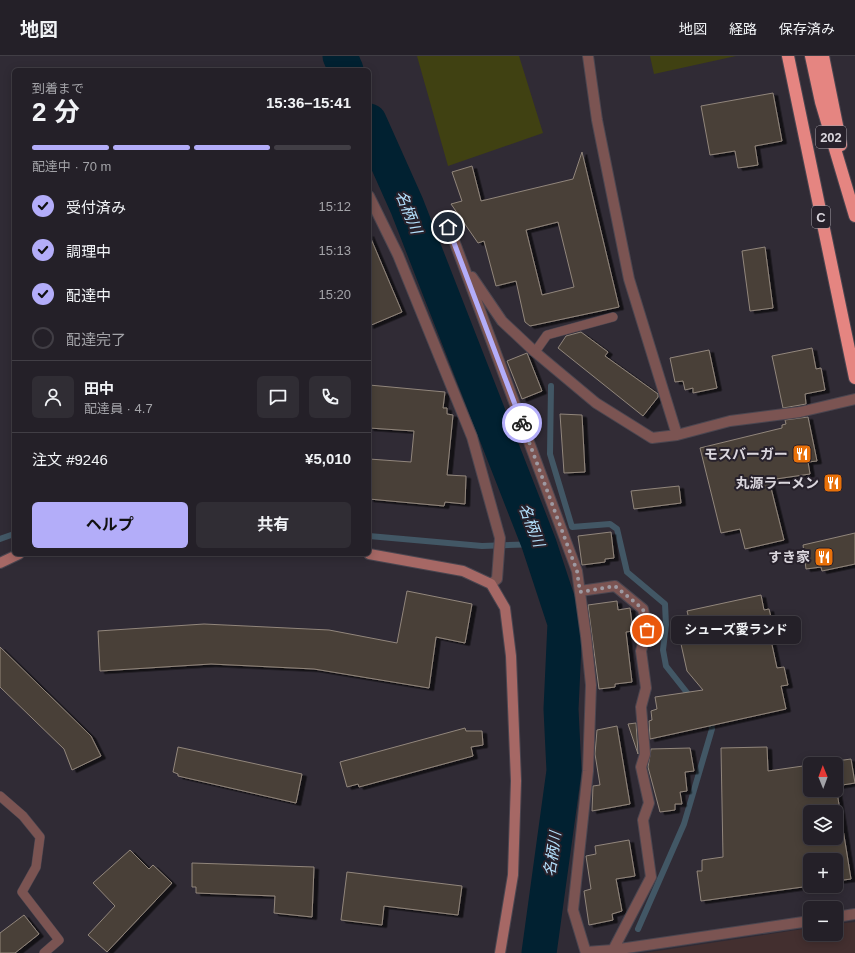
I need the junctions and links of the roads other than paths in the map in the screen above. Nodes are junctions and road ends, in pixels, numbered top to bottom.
1 (588, 56) edge
2 (788, 56) edge
3 (812, 56) edge
4 (823, 56) edge
5 (371, 200) edge
6 (855, 216) edge
7 (448, 227) dead end
8 (463, 264) junction
9 (613, 316) dead end
10 (536, 352) junction
11 (855, 378) edge
12 (855, 399) edge
13 (677, 435) junction
14 (371, 554) edge
15 (15, 556) edge
16 (0, 563) edge
17 (491, 584) junction
18 (580, 592) junction
19 (0, 796) edge
20 (855, 914) edge
21 (843, 916) edge
22 (803, 922) edge
23 (614, 950) junction
24 (586, 952) edge
25 (44, 953) edge
26 (500, 953) edge

1 - 13 street
2 - 11 highway, C
3 - 6 highway, 202
4 - 6 highway
5 - 17 street
7 - 8 street
8 - 10 street
8 - 18 street
9 - 10 lane
10 - 13 street
12 - 13 street
14 - 17 street
15 - 16 street
17 - 26 street
18 - 23 street
18 - 24 street
19 - 25 lane
20 - 21 street
22 - 23 street
23 - 24 street

